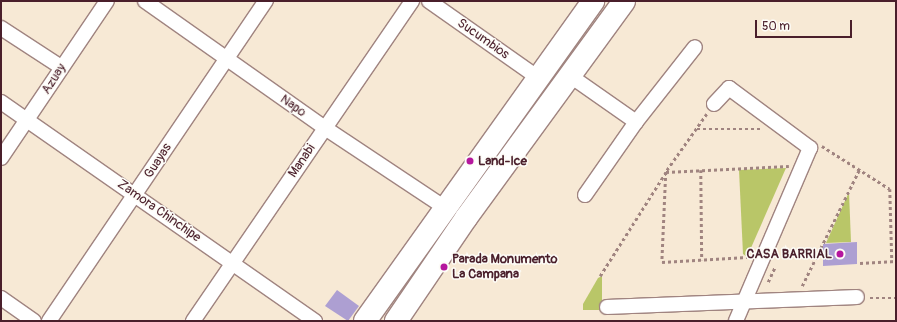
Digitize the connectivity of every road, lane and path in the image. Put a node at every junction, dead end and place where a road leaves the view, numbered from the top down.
1 (107, 1) edge
2 (145, 1) edge
3 (266, 1) edge
4 (412, 1) edge
5 (429, 1) edge
6 (593, 1) edge
7 (624, 1) edge
8 (1, 28) edge
9 (695, 47) dead end
10 (226, 59) junction
11 (61, 67) junction
12 (569, 75) junction
13 (537, 77) junction
14 (1, 102) edge
15 (714, 104) joint
16 (27, 120) junction
17 (636, 122) junction
18 (325, 128) junction
19 (697, 129) junction
20 (764, 129) dead end
21 (821, 146) dead end
22 (1, 158) edge
23 (792, 166) dead end
24 (701, 170) junction
25 (859, 170) junction
26 (666, 172) junction
27 (136, 195) junction
28 (585, 195) dead end
29 (444, 207) junction
30 (747, 257) dead end
31 (702, 260) junction
32 (892, 260) junction
33 (896, 261) edge
34 (233, 262) junction
35 (860, 263) dead end
36 (600, 276) dead end
37 (857, 297) joint
38 (1, 298) edge
39 (896, 298) edge
40 (796, 299) junction
41 (744, 302) junction
42 (607, 306) dead end
43 (404, 315) edge
44 (34, 321) edge
45 (49, 321) edge
46 (193, 321) edge
47 (315, 321) edge
48 (365, 321) edge
49 (736, 321) edge

1 - 11 street, Azuay
2 - 10 street, Napo
3 - 10 street, Guayas
4 - 18 street, Manabi
5 - 13 street, Sucumbios
6 - 13 highway
7 - 12 highway
8 - 11 street
9 - 17 street
10 - 18 street, Napo
10 - 27 street, Guayas
11 - 16 street, Azuay
12 - 17 street
12 - 43 highway
13 - 29 highway
14 - 16 street, Zamora Chinchipe
15 - 19 path
15 - 41 street
16 - 22 street, Azuay
16 - 27 street, Zamora Chinchipe
17 - 28 street
18 - 29 street, Napo
18 - 34 street, Manabi
19 - 20 path
19 - 26 path
21 - 25 path
23 - 24 path
24 - 26 path
24 - 31 path
25 - 32 path
25 - 40 path
26 - 31 path
26 - 36 path
27 - 34 street, Zamora Chinchipe
27 - 45 street, Guayas
29 - 48 highway
30 - 31 path
32 - 33 path
32 - 35 path
34 - 46 street, Manabi
34 - 47 street, Zamora Chinchipe
37 - 39 path
37 - 40 street
38 - 44 street
40 - 41 street
41 - 42 street
41 - 49 street

